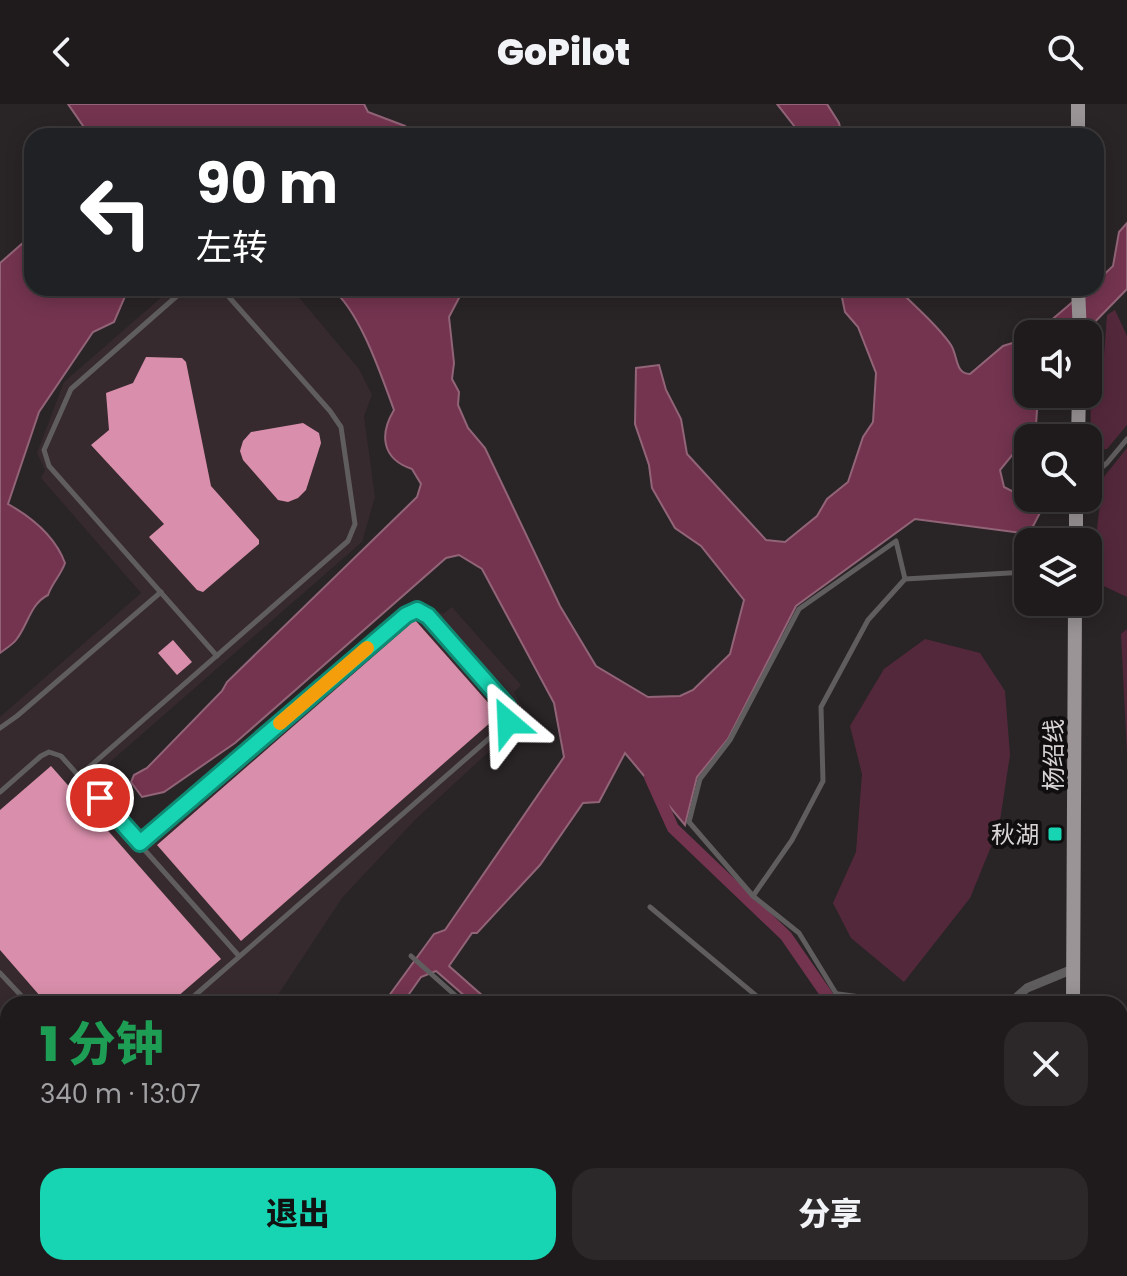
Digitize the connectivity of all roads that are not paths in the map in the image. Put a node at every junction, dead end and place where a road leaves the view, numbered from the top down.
1 (1078, 104) edge
2 (1078, 128) edge
3 (177, 296) edge
4 (228, 296) edge
5 (1078, 296) edge
6 (1079, 320) edge
7 (1127, 439) edge
8 (1102, 467) edge
9 (1014, 573) edge
10 (905, 579) junction
11 (161, 591) junction
12 (1075, 616) edge
13 (217, 656) junction
14 (0, 728) edge
15 (79, 776) junction
16 (0, 792) edge
17 (140, 843) junction
18 (753, 896) junction
19 (650, 907) dead end
20 (239, 956) junction
21 (411, 956) dead end
22 (1073, 969) junction
23 (0, 973) edge
24 (22, 996) edge
25 (194, 996) edge
26 (456, 996) edge
27 (756, 996) edge
28 (838, 996) edge
29 (1018, 996) edge
30 (1073, 996) edge

1 - 2 main road
3 - 11 lane
4 - 13 lane
5 - 6 main road
7 - 8 lane
9 - 10 lane
10 - 18 lane
10 - 18 lane
11 - 13 lane
11 - 14 lane
12 - 22 main road, 杨绍线
13 - 15 lane
15 - 16 lane
15 - 17 lane
17 - 20 lane
17 - 20 lane
18 - 28 lane
19 - 27 lane
20 - 25 lane
21 - 26 lane
22 - 29 street
22 - 30 main road, 杨绍线
23 - 24 lane

